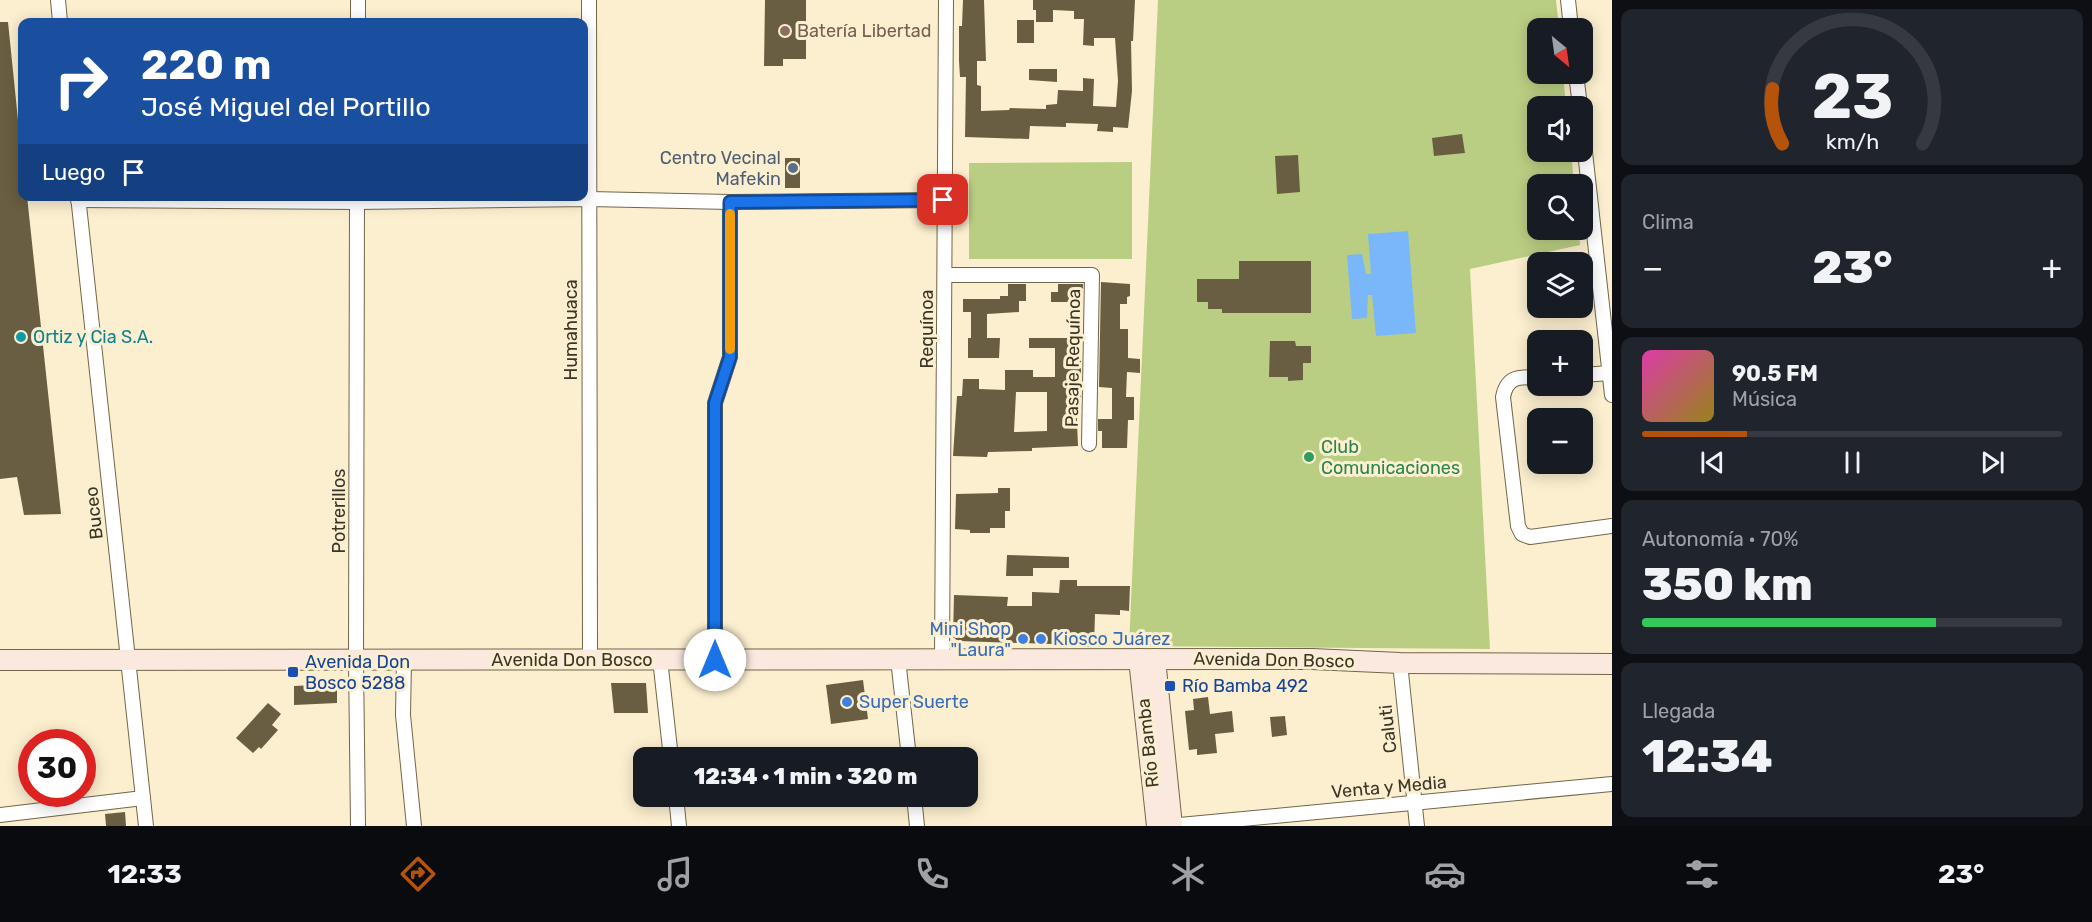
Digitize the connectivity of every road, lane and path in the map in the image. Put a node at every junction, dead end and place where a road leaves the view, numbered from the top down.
1 (58, 0) edge
2 (358, 0) edge
3 (589, 0) edge
4 (946, 0) edge
5 (1568, 0) edge
6 (60, 18) edge
7 (358, 18) edge
8 (1570, 18) edge
9 (1587, 162) edge
10 (589, 199) junction
11 (943, 200) junction
12 (78, 201) edge
13 (357, 201) edge
14 (730, 202) junction
15 (945, 275) junction
16 (1607, 295) edge
17 (1610, 374) junction
18 (1593, 375) edge
19 (1527, 377) edge
20 (1612, 395) edge
21 (1089, 444) dead end
22 (1612, 526) edge
23 (898, 659) junction
24 (942, 659) junction
25 (1147, 659) junction
26 (0, 660) edge
27 (128, 660) junction
28 (356, 660) junction
29 (404, 660) junction
30 (590, 660) junction
31 (660, 660) junction
32 (715, 660) junction
33 (1400, 663) junction
34 (1612, 664) edge
35 (670, 747) edge
36 (908, 747) edge
37 (1612, 784) edge
38 (143, 798) junction
39 (1414, 803) junction
40 (677, 807) edge
41 (915, 807) edge
42 (0, 815) edge
43 (146, 826) edge
44 (358, 826) edge
45 (414, 826) edge
46 (679, 826) edge
47 (917, 826) edge
48 (1157, 826) edge
49 (1171, 826) edge
50 (1417, 826) edge

1 - 6 street
2 - 7 street
3 - 10 street, Humahuaca
4 - 11 street, Requínoa
5 - 8 street
9 - 16 street
10 - 14 street
10 - 30 street, Humahuaca
11 - 14 street
11 - 15 street, Requínoa
12 - 27 street, Buceo
13 - 28 street, Potrerillos
14 - 32 street
15 - 21 street, Pasaje Requínoa
15 - 24 street, Requínoa
16 - 17 street
17 - 18 street
17 - 20 street
19 - 22 street
23 - 24 main road, Avenida Don Bosco
23 - 32 main road, Avenida Don Bosco
23 - 36 street
24 - 25 main road, Avenida Don Bosco
25 - 33 main road, Avenida Don Bosco
25 - 48 main road, Río Bamba
25 - 49 main road, Río Bamba
26 - 27 main road, Avenida Don Bosco
27 - 28 main road, Avenida Don Bosco
27 - 38 street, Buceo
28 - 29 main road, Avenida Don Bosco
28 - 44 street, Potrerillos
29 - 30 main road, Avenida Don Bosco
29 - 45 street
30 - 31 main road, Avenida Don Bosco
31 - 32 main road, Avenida Don Bosco
31 - 35 street
33 - 34 main road, Avenida Don Bosco
33 - 39 street, Caluti
37 - 39 street, Venta y Media
38 - 42 street
38 - 43 street, Buceo
39 - 49 street, Venta y Media
39 - 50 street, Caluti
40 - 46 street
41 - 47 street

